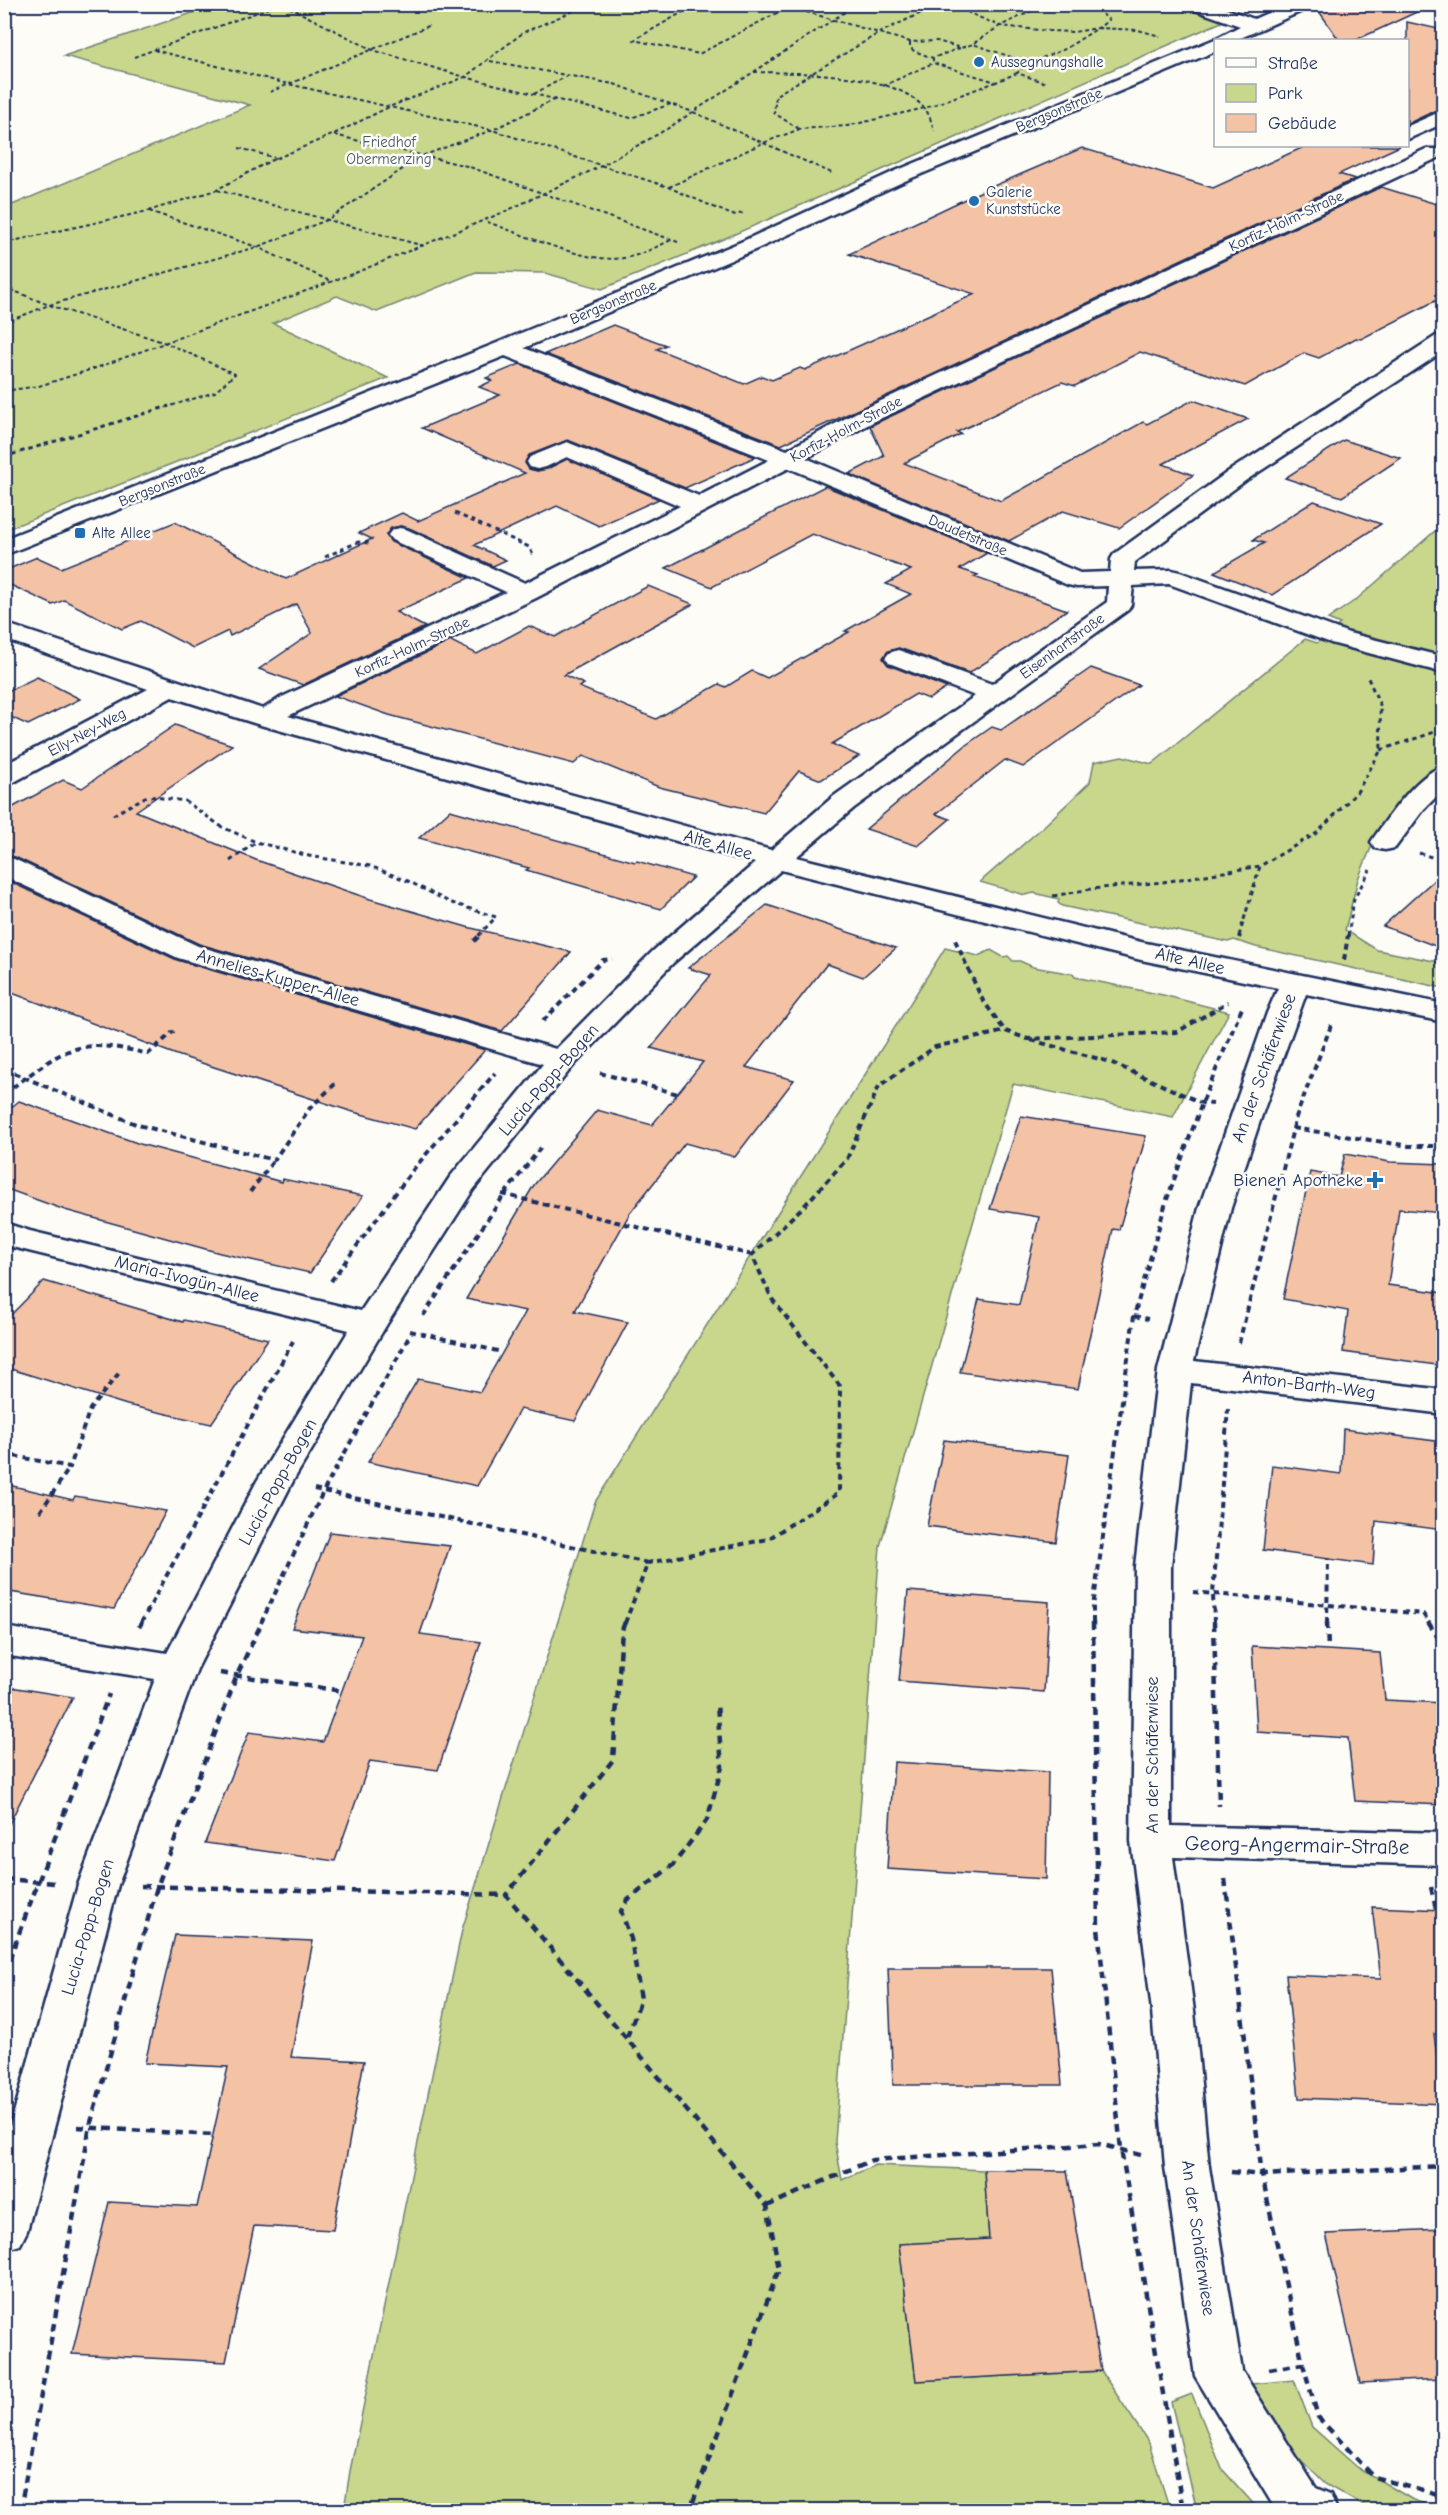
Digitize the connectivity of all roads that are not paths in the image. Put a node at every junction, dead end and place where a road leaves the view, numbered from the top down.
1 (1195, 4) edge
2 (1303, 4) edge
3 (1236, 37) edge
4 (1214, 46) edge
5 (1443, 115) edge
6 (1409, 134) edge
7 (1409, 136) edge
8 (1438, 157) edge
9 (1443, 341) edge
10 (505, 348) junction
11 (788, 459) junction
12 (538, 462) dead end
13 (699, 505) junction
14 (400, 535) dead end
15 (4, 548) edge
16 (1121, 580) junction
17 (536, 588) junction
18 (4, 630) edge
19 (898, 658) dead end
20 (1443, 665) edge
21 (170, 688) junction
22 (994, 694) junction
23 (266, 718) junction
24 (1443, 774) edge
25 (4, 776) edge
26 (1385, 842) road end
27 (774, 860) junction
28 (4, 865) edge
29 (1295, 984) junction
30 (1443, 1013) edge
31 (562, 1060) junction
32 (4, 1233) edge
33 (370, 1324) junction
34 (1175, 1370) junction
35 (1443, 1402) edge
36 (4, 1641) edge
37 (178, 1669) junction
38 (1151, 1841) junction
39 (1443, 1849) edge
40 (18, 2128) edge
41 (4, 2231) edge
42 (1313, 2511) edge

1 - 3 street
2 - 3 street, Bergsonstraße
4 - 10 street, Bergsonstraße
5 - 6 street
7 - 8 street
8 - 11 street, Korfiz-Holm-Straße
9 - 16 street, Eisenhartstraße
10 - 11 street, Daudetstraße
10 - 15 street, Bergsonstraße
11 - 13 street, Korfiz-Holm-Straße
11 - 16 street, Daudetstraße
12 - 13 street
13 - 17 street, Korfiz-Holm-Straße
14 - 17 street
16 - 20 street, Daudetstraße
16 - 22 street, Eisenhartstraße
17 - 23 street, Korfiz-Holm-Straße
18 - 21 street, Alte Allee
19 - 22 street
21 - 23 street, Alte Allee
21 - 25 street, Elly-Ney-Weg
22 - 27 street, Eisenhartstraße
23 - 27 street, Alte Allee
24 - 26 street
27 - 29 street, Alte Allee
27 - 31 street, Lucia-Popp-Bogen
28 - 31 street, Annelies-Kupper-Allee
29 - 30 street, Alte Allee
29 - 34 street, An der Schäferwiese
31 - 33 street, Lucia-Popp-Bogen
32 - 33 street, Maria-Ivogün-Allee
33 - 37 street, Lucia-Popp-Bogen
34 - 35 street, Anton-Barth-Weg
34 - 38 street, An der Schäferwiese
36 - 37 street
37 - 40 street, Lucia-Popp-Bogen
38 - 39 street, Georg-Angermair-Straße
38 - 42 street, An der Schäferwiese
40 - 41 street, Lucia-Popp-Bogen

